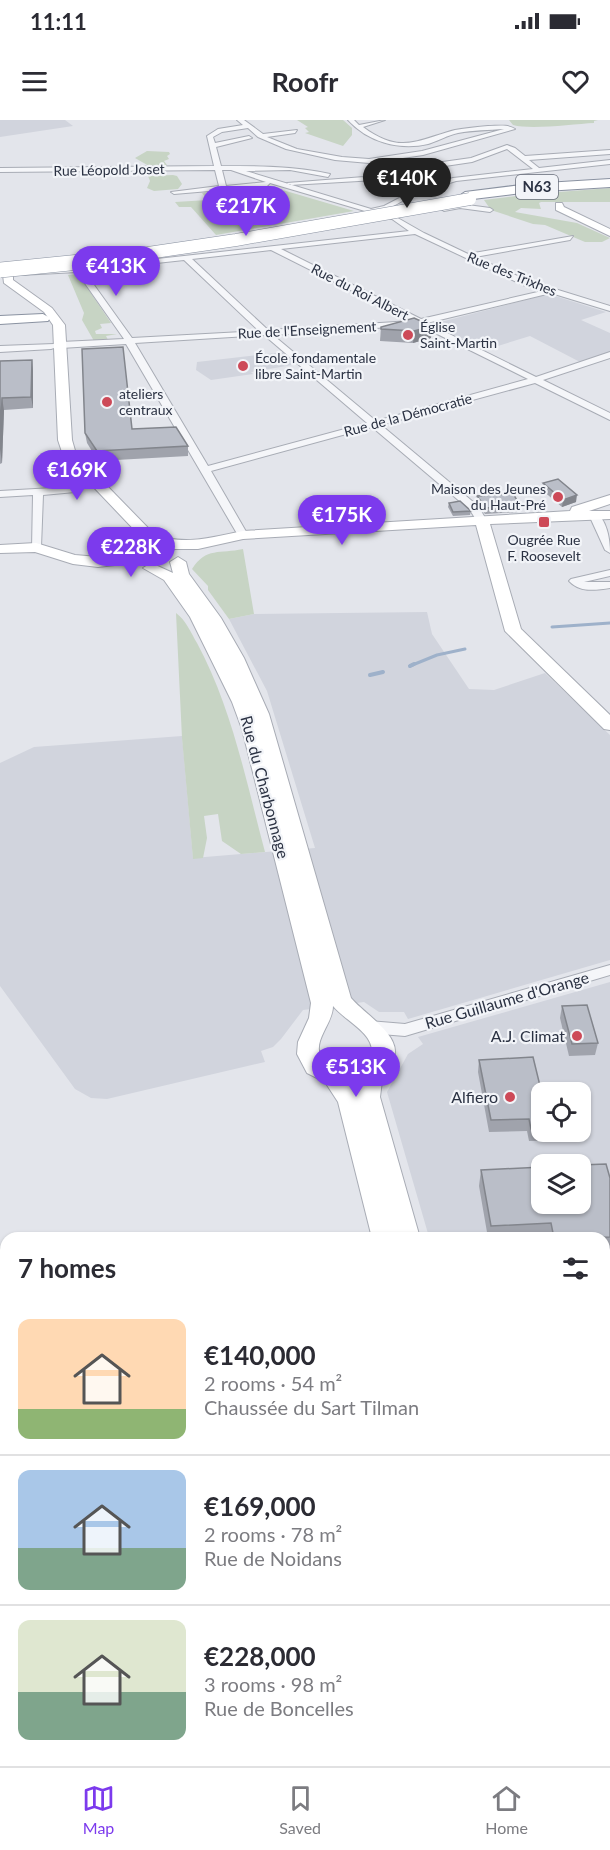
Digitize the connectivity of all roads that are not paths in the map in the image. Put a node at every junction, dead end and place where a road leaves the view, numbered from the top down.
1 (240, 120) edge
2 (352, 120) edge
3 (382, 120) edge
4 (249, 126) junction
5 (357, 127) junction
6 (295, 132) dead end
7 (260, 136) junction
8 (249, 138) dead end
9 (212, 146) junction
10 (610, 152) edge
11 (524, 158) junction
12 (610, 162) edge
13 (218, 169) junction
14 (537, 169) junction
15 (0, 170) edge
16 (236, 170) junction
17 (367, 177) junction
18 (405, 178) dead end
19 (455, 178) junction
20 (350, 179) junction
21 (275, 183) junction
22 (290, 183) dead end
23 (438, 183) junction
24 (610, 185) edge
25 (223, 187) junction
26 (174, 192) dead end
27 (468, 197) junction
28 (490, 210) dead end
29 (588, 210) dead end
30 (370, 211) junction
31 (394, 218) junction
32 (417, 232) junction
33 (610, 233) edge
34 (570, 238) dead end
35 (270, 247) junction
36 (468, 256) junction
37 (185, 257) junction
38 (79, 269) junction
39 (5, 272) edge
40 (550, 291) junction
41 (610, 309) edge
42 (43, 318) junction
43 (0, 320) edge
44 (422, 322) junction
45 (266, 333) junction
46 (129, 341) junction
47 (56, 346) junction
48 (0, 349) edge
49 (610, 355) edge
50 (536, 380) junction
51 (610, 417) edge
52 (375, 425) junction
53 (205, 470) junction
54 (71, 490) dead end
55 (38, 492) junction
56 (0, 494) edge
57 (610, 499) edge
58 (574, 515) junction
59 (594, 515) junction
60 (610, 515) edge
61 (482, 521) junction
62 (243, 535) junction
63 (167, 544) junction
64 (198, 545) junction
65 (36, 547) junction
66 (0, 549) edge
67 (610, 550) edge
68 (142, 558) junction
69 (180, 559) junction
70 (610, 573) edge
71 (610, 585) edge
72 (610, 725) edge
73 (610, 970) edge
74 (367, 1026) junction
75 (405, 1030) junction
76 (315, 1032) junction
77 (378, 1060) junction
78 (333, 1076) junction
79 (383, 1232) edge
80 (405, 1232) edge

1 - 4 street
2 - 5 street
3 - 5 street
4 - 7 street
4 - 9 street
5 - 7 street
6 - 7 street
8 - 9 street
9 - 13 street
10 - 11 street
11 - 14 street
11 - 17 street
12 - 14 street
13 - 15 street, Rue Léopold Joset
13 - 16 street, Rue Léopold Joset
13 - 25 street
14 - 19 street
16 - 20 street
16 - 21 street
17 - 18 street
17 - 20 street
19 - 23 street
19 - 23 street
20 - 22 street
21 - 25 street
21 - 30 street
23 - 30 street
24 - 27 highway, N63
25 - 26 street
27 - 39 highway, N63, bridge
27 - 39 highway, N63, bridge
28 - 31 street
29 - 33 main road
30 - 31 street
31 - 32 street, Rue des Trixhes
32 - 35 street
32 - 36 street, Rue des Trixhes
34 - 36 street
35 - 37 street
35 - 44 street, Rue du Roi Albert
36 - 40 street, Rue des Trixhes
37 - 38 street
37 - 45 street
38 - 39 street
38 - 46 street
39 - 42 main road
39 - 47 main road
40 - 41 street, Rue des Trixhes
40 - 44 street, Rue de l'Enseignement
42 - 43 highway
42 - 47 main road
44 - 45 street, Rue de l'Enseignement
44 - 50 street, Rue du Roi Albert
45 - 46 street, Rue de l'Enseignement
45 - 52 street
46 - 47 street, Rue de l'Enseignement
46 - 53 street
47 - 48 street, Rue de l'Enseignement
47 - 63 main road
47 - 68 main road, Rue du Charbonnage
49 - 50 street, Rue de la Démocratie
50 - 51 street, Rue du Roi Albert
50 - 52 street, Rue de la Démocratie
52 - 53 street, Rue de la Démocratie
52 - 61 street
53 - 62 street
54 - 55 street
55 - 56 street
55 - 65 street
57 - 58 main road
58 - 59 main road
58 - 61 main road
59 - 60 main road
59 - 67 street
61 - 62 main road
61 - 72 main road
62 - 64 main road
63 - 64 main road
63 - 68 main road
63 - 69 main road
64 - 69 main road
65 - 66 main road
65 - 68 main road
68 - 69 main road
68 - 76 main road, Rue du Charbonnage
69 - 74 main road, Rue du Charbonnage
70 - 71 street
73 - 75 street, Rue Guillaume d'Orange
74 - 75 street, Rue Guillaume d'Orange
74 - 76 main road
74 - 77 main road, Rue du Charbonnage
75 - 77 street, Rue Guillaume d'Orange
76 - 78 main road, Rue du Charbonnage
77 - 78 main road
77 - 80 main road
78 - 79 main road, Rue du Charbonnage

